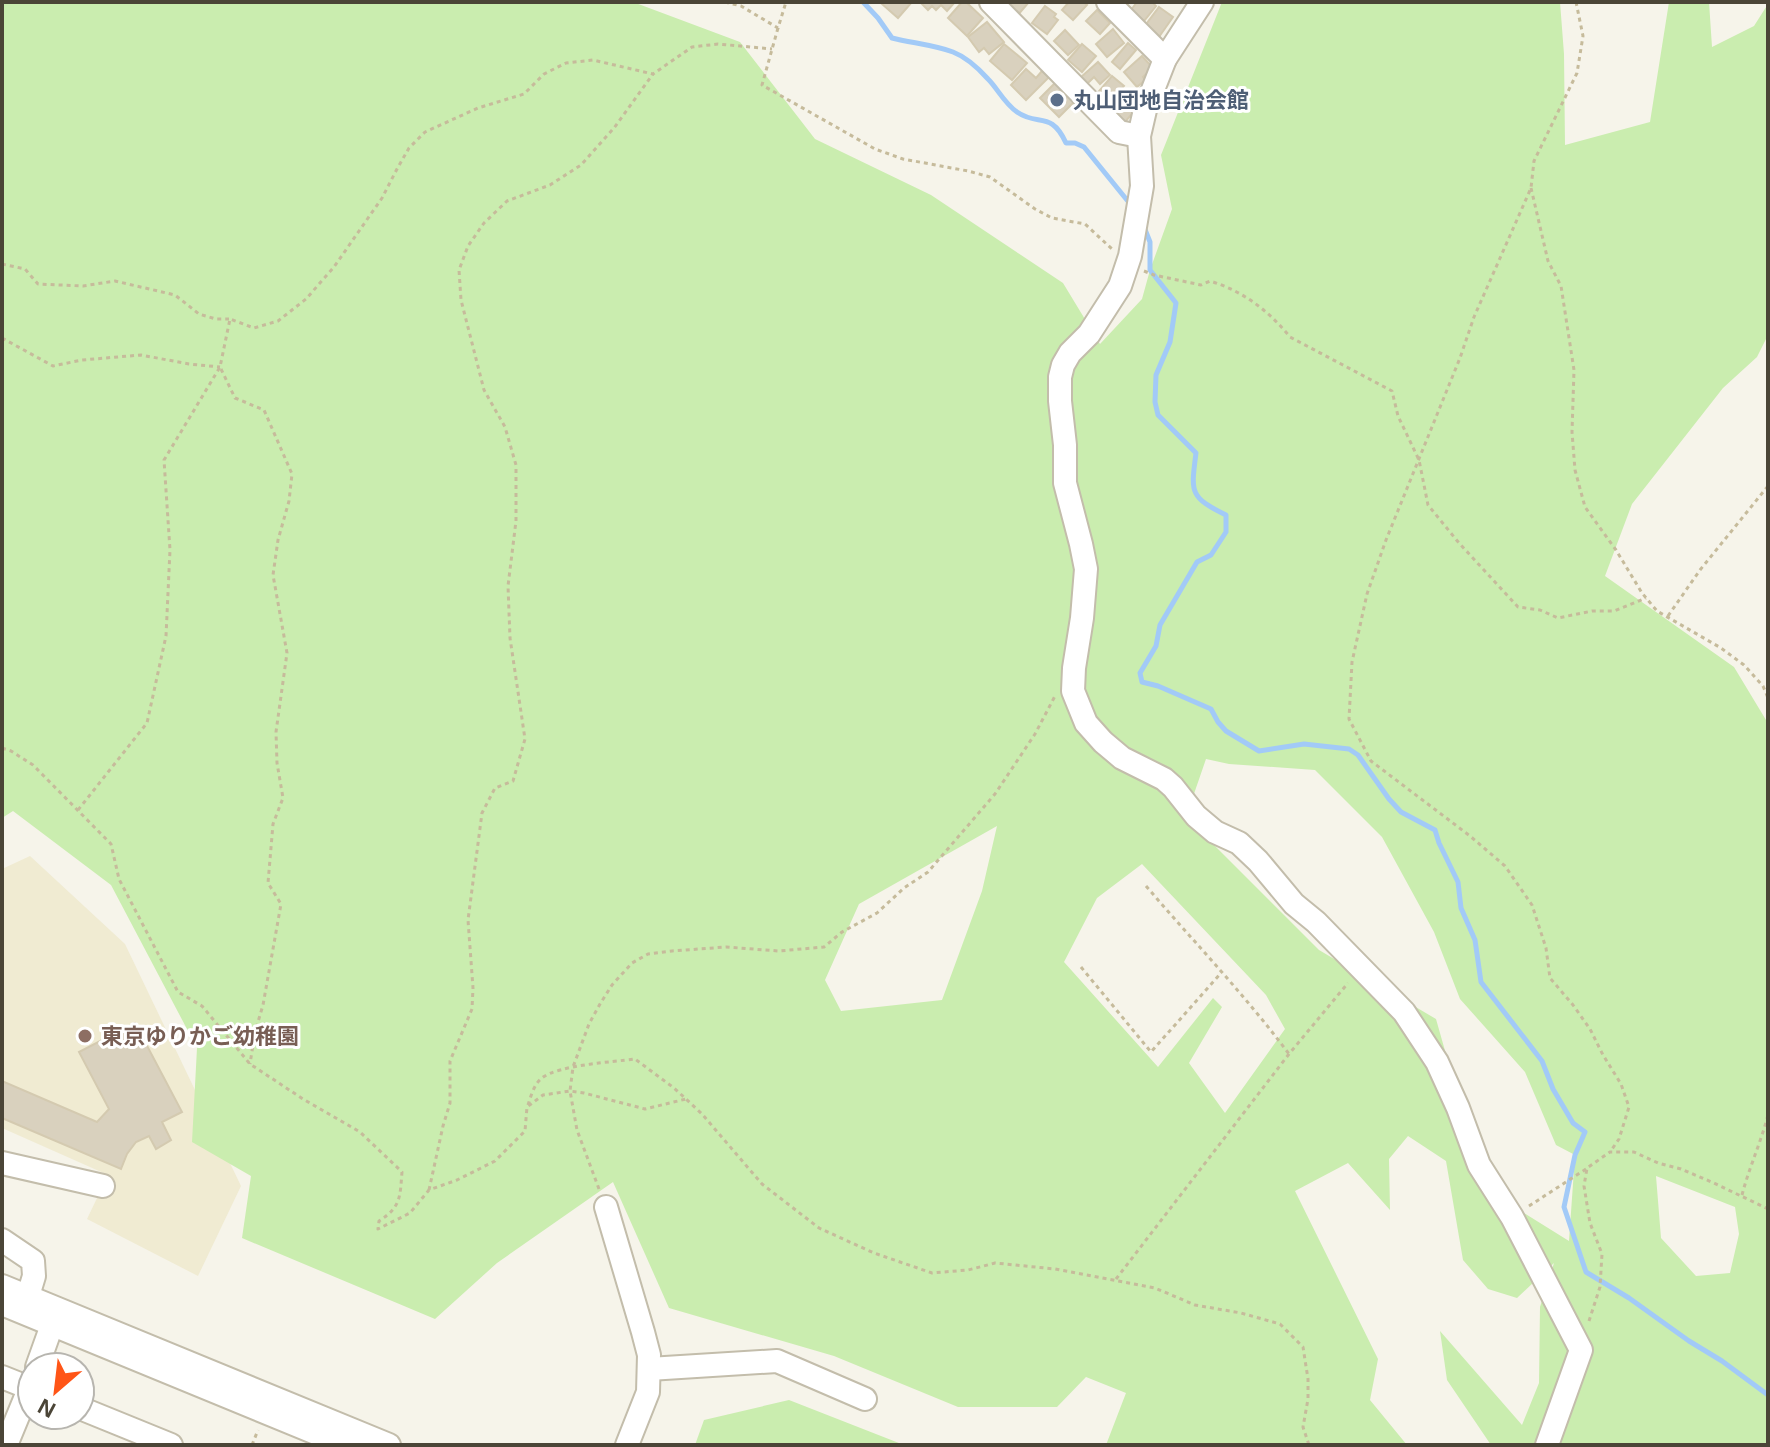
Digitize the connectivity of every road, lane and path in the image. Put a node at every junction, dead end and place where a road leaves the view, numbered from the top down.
1 (725, 2) edge
2 (786, 2) edge
3 (991, 2) edge
4 (1108, 2) edge
5 (1202, 2) edge
6 (1576, 2) edge
7 (778, 28) junction
8 (772, 49) junction
9 (1165, 59) junction
10 (653, 74) junction
11 (1139, 136) junction
12 (1531, 188) junction
13 (2, 264) edge
14 (1128, 264) junction
15 (230, 319) junction
16 (2, 338) edge
17 (220, 367) junction
18 (1419, 460) junction
19 (1768, 486) edge
20 (1646, 598) junction
21 (1667, 617) junction
22 (1074, 668) junction
23 (1768, 698) edge
24 (2, 748) edge
25 (78, 810) junction
26 (1146, 886) dead end
27 (1081, 967) dead end
28 (1361, 967) junction
29 (1221, 973) junction
30 (1289, 1054) junction
31 (250, 1064) junction
32 (573, 1067) junction
33 (570, 1091) junction
34 (686, 1099) junction
35 (527, 1107) junction
36 (1768, 1115) edge
37 (1610, 1152) junction
38 (2, 1163) edge
39 (1587, 1168) junction
40 (103, 1186) dead end
41 (429, 1190) junction
42 (1742, 1196) junction
43 (606, 1207) joint
44 (1768, 1209) edge
45 (1512, 1217) junction
46 (2, 1240) edge
47 (1115, 1280) junction
48 (2, 1286) edge
49 (28, 1296) junction
50 (2, 1304) edge
51 (52, 1325) junction
52 (1581, 1350) junction
53 (43, 1351) edge
54 (649, 1369) junction
55 (865, 1399) dead end
56 (96, 1415) edge
57 (16, 1421) edge
58 (260, 1427) dead end
59 (6, 1445) edge
60 (171, 1445) edge
61 (252, 1445) edge
62 (345, 1445) edge
63 (389, 1445) edge
64 (627, 1445) edge
65 (1309, 1445) edge
66 (1547, 1445) edge

1 - 7 path
2 - 7 path
3 - 11 street
4 - 9 street
5 - 9 street
6 - 12 path
7 - 8 path
8 - 10 path
8 - 14 path
9 - 11 street
10 - 15 path
10 - 41 path
11 - 14 street
12 - 18 path
12 - 20 path
13 - 15 path
14 - 18 path
14 - 22 street
15 - 17 path
16 - 17 path
17 - 25 path
17 - 31 path
18 - 20 path
18 - 37 path
19 - 21 path
20 - 21 path
21 - 23 path
22 - 28 street
22 - 32 path
24 - 25 path
25 - 31 path
26 - 29 path
27 - 29 path
28 - 30 path
28 - 45 street
29 - 30 path
30 - 47 path
31 - 41 path
32 - 33 path
32 - 34 path
32 - 35 path
33 - 34 path
33 - 35 path
33 - 43 path
34 - 47 path
35 - 41 path
36 - 42 path
37 - 39 path
37 - 42 path
38 - 40 street
39 - 45 path
39 - 52 path
42 - 44 path
43 - 54 street
45 - 52 street
46 - 49 street
47 - 65 path
48 - 49 street
49 - 63 street
50 - 51 street
51 - 53 street
51 - 62 street
52 - 66 street
54 - 55 street
54 - 64 street
56 - 60 street
57 - 59 street
58 - 61 path

